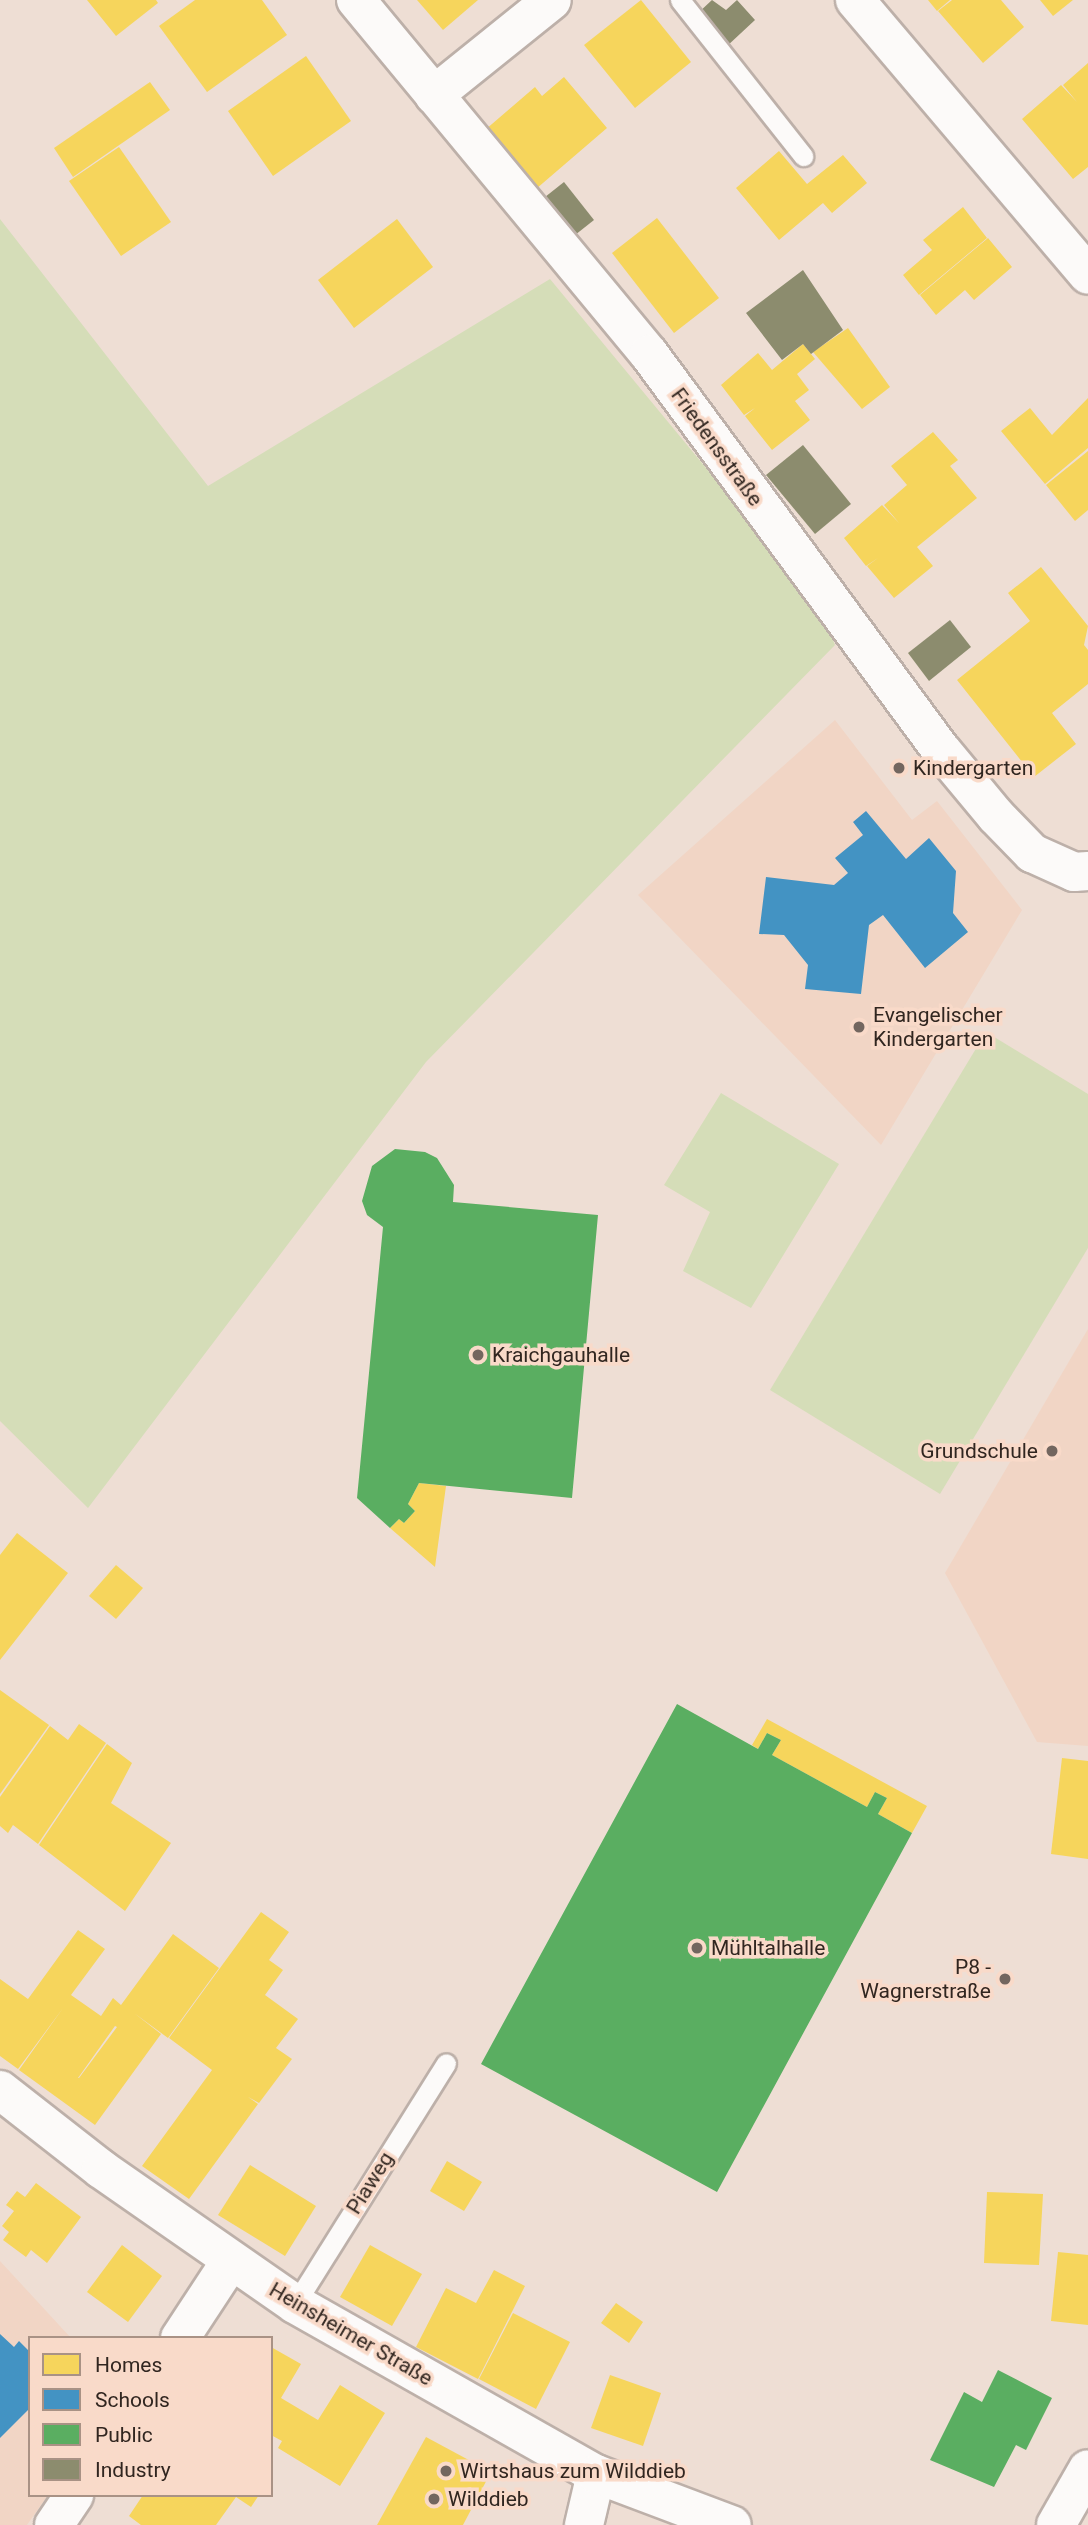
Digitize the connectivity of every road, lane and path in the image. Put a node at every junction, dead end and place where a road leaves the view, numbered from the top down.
1 (356, 0) edge
2 (552, 0) edge
3 (680, 0) edge
4 (855, 0) edge
5 (435, 95) junction
6 (803, 156) dead end
7 (1088, 275) edge
8 (1088, 871) edge
9 (446, 2063) dead end
10 (0, 2090) edge
11 (230, 2262) junction
12 (295, 2304) junction
13 (181, 2336) edge
14 (1088, 2469) edge
15 (596, 2474) junction
16 (73, 2497) edge
17 (54, 2525) edge
18 (584, 2525) edge
19 (732, 2525) edge
20 (1056, 2525) edge

1 - 5 street, Friedensstraße
2 - 5 street
3 - 6 lane
4 - 7 street
5 - 8 street, Friedensstraße
9 - 12 lane, Piaweg
10 - 11 street, Heinsheimer Straße
11 - 12 street, Heinsheimer Straße
11 - 13 street
12 - 15 street, Heinsheimer Straße
14 - 20 street
15 - 18 street
15 - 19 street, Heinsheimer Straße
16 - 17 street

